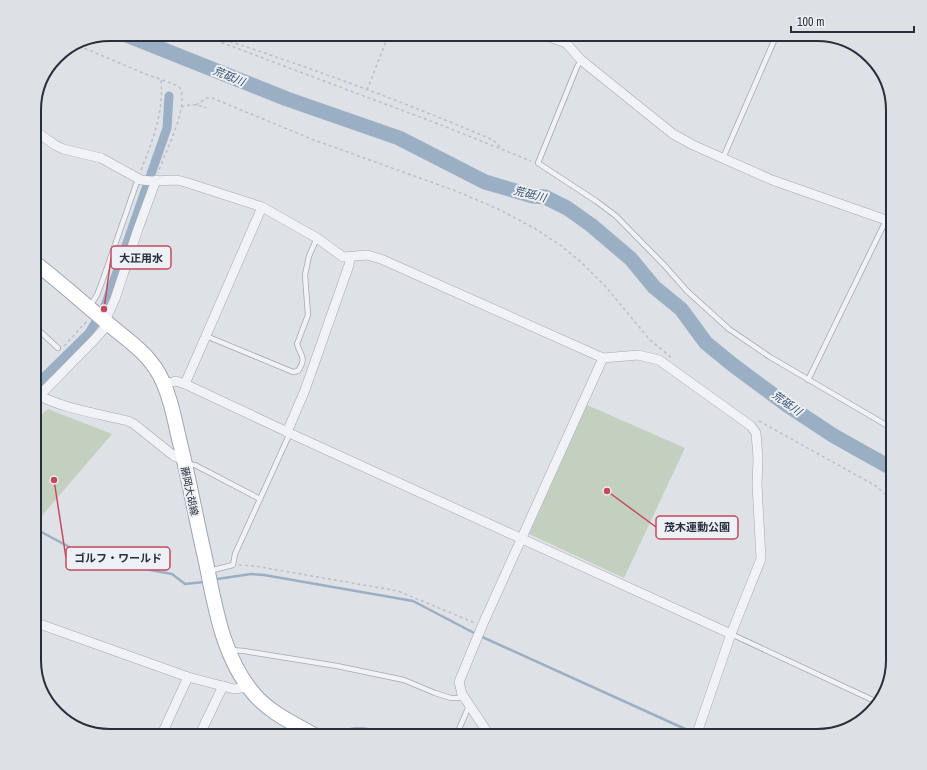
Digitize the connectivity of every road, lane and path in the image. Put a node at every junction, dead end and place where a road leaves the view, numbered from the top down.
1 (218, 41) edge
2 (228, 41) edge
3 (386, 41) edge
4 (560, 41) edge
5 (774, 41) edge
6 (566, 43) joint
7 (81, 47) edge
8 (581, 60) junction
9 (161, 80) junction
10 (367, 90) junction
11 (196, 105) junction
12 (181, 107) junction
13 (206, 108) dead end
14 (41, 135) edge
15 (502, 148) junction
16 (722, 158) junction
17 (538, 163) junction
18 (140, 179) junction
19 (154, 181) junction
20 (262, 207) junction
21 (886, 221) edge
22 (886, 230) edge
23 (317, 238) junction
24 (350, 257) junction
25 (41, 268) edge
26 (99, 316) junction
27 (41, 332) edge
28 (206, 336) junction
29 (58, 348) joint
30 (603, 358) junction
31 (672, 358) dead end
32 (808, 380) junction
33 (164, 384) junction
34 (185, 384) junction
35 (41, 391) edge
36 (41, 398) edge
37 (754, 419) dead end
38 (886, 425) edge
39 (289, 432) junction
40 (184, 462) junction
41 (886, 496) edge
42 (260, 499) junction
43 (522, 538) junction
44 (234, 565) junction
45 (208, 571) junction
46 (41, 624) edge
47 (482, 626) junction
48 (730, 634) junction
49 (228, 650) junction
50 (188, 677) junction
51 (223, 686) junction
52 (248, 687) junction
53 (464, 698) junction
54 (873, 700) edge
55 (469, 706) junction
56 (164, 729) edge
57 (203, 729) edge
58 (304, 729) edge
59 (459, 729) edge
60 (485, 729) edge
61 (698, 729) edge

1 - 15 path
2 - 10 path
3 - 10 path
4 - 6 street
5 - 16 lane
6 - 8 street
7 - 9 path
8 - 16 street
8 - 17 lane
9 - 12 path
9 - 18 path
10 - 15 path
11 - 12 path
11 - 13 path
11 - 31 path
12 - 19 path
14 - 18 street
15 - 17 path
16 - 21 street
17 - 32 lane
18 - 19 street
18 - 26 lane
19 - 20 street
19 - 26 street
20 - 23 street
20 - 28 street
22 - 32 lane
23 - 24 street
23 - 28 lane
24 - 30 street
24 - 39 street
25 - 26 main road, 藤岡大胡線
26 - 29 path
26 - 33 main road, 藤岡大胡線
26 - 35 street
27 - 29 lane
28 - 34 street
30 - 43 street
30 - 48 street
32 - 38 lane
33 - 34 street
33 - 40 main road, 藤岡大胡線
34 - 39 street
36 - 40 street
37 - 41 path
39 - 42 lane
39 - 43 street
40 - 42 lane
40 - 45 main road, 藤岡大胡線
42 - 44 lane
43 - 47 street
43 - 48 street
44 - 45 lane
44 - 47 path
45 - 49 main road, 藤岡大胡線
46 - 50 street
47 - 53 street
48 - 54 lane
48 - 61 street
49 - 52 main road, 藤岡大胡線
49 - 53 lane
50 - 51 street
50 - 56 street
51 - 52 street
51 - 57 street
52 - 58 main road, 藤岡大胡線
53 - 55 street
55 - 59 lane
55 - 60 street

